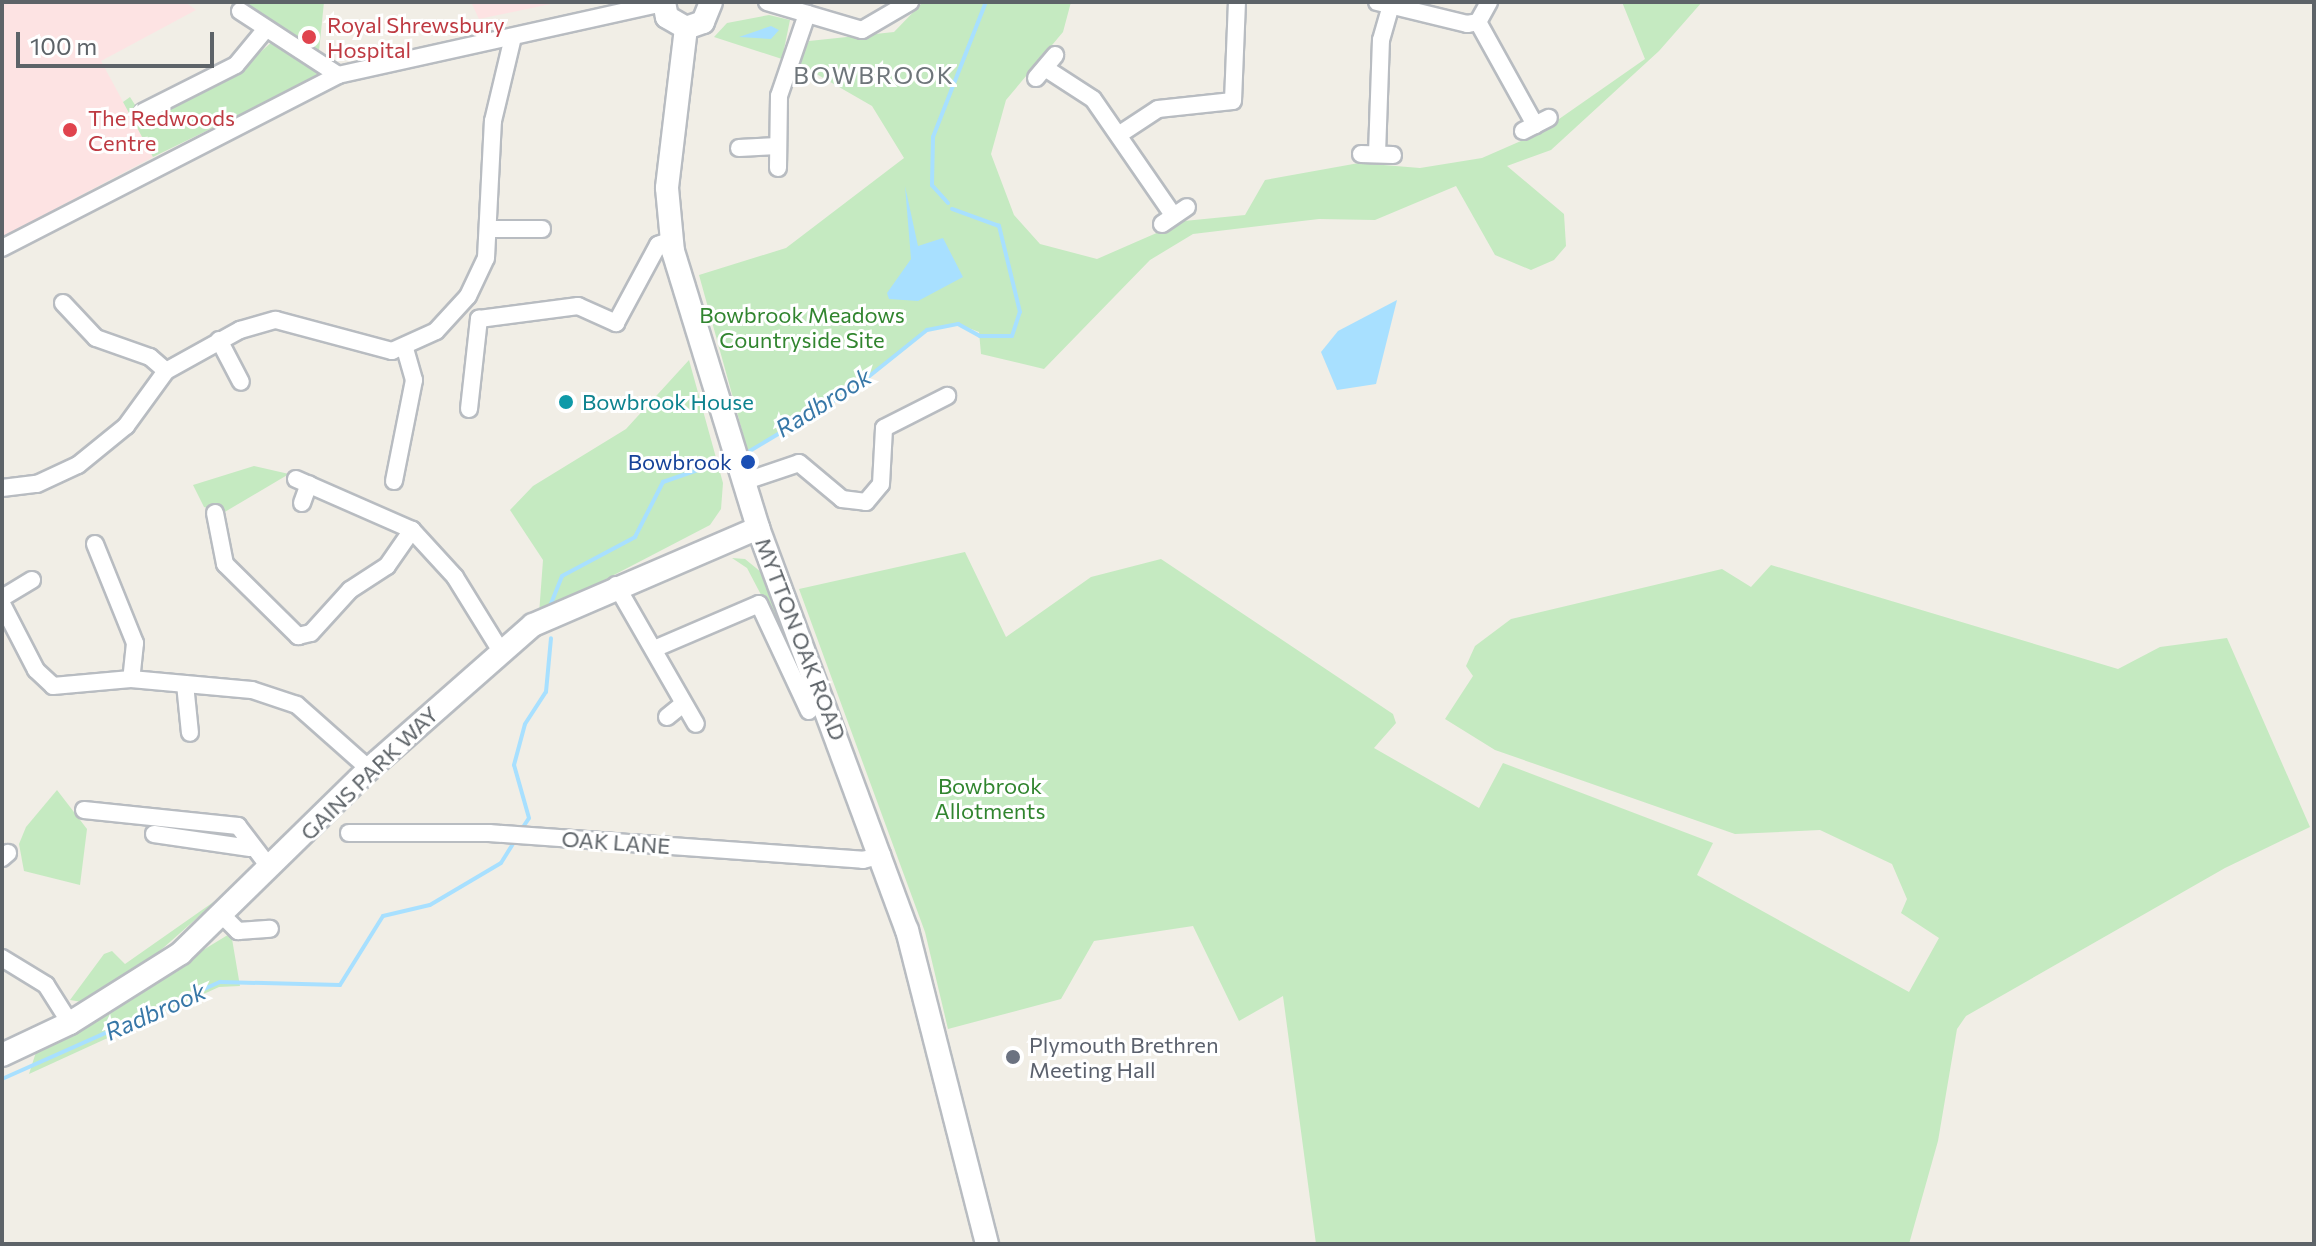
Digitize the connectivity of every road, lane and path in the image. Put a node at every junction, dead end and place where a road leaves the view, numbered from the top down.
1 (711, 2) edge
2 (767, 2) edge
3 (910, 2) edge
4 (1237, 2) edge
5 (1489, 2) edge
6 (664, 3) edge
7 (1384, 4) edge
8 (240, 11) dead end
9 (807, 14) junction
10 (1478, 22) junction
11 (686, 28) junction
12 (265, 30) junction
13 (512, 41) junction
14 (1045, 67) dead end
15 (338, 75) junction
16 (143, 112) dead end
17 (1536, 125) dead end
18 (1120, 134) junction
19 (777, 146) junction
20 (739, 148) dead end
21 (1377, 155) dead end
22 (778, 168) dead end
23 (1174, 215) dead end
24 (490, 229) junction
25 (542, 229) dead end
26 (671, 240) junction
27 (2, 248) edge
28 (63, 303) dead end
29 (267, 303) dead end
30 (267, 321) junction
31 (219, 340) junction
32 (405, 349) junction
33 (166, 371) junction
34 (241, 382) dead end
35 (947, 396) dead end
36 (469, 409) dead end
37 (394, 481) dead end
38 (743, 482) junction
39 (2, 488) edge
40 (302, 503) dead end
41 (215, 513) dead end
42 (758, 528) junction
43 (412, 530) junction
44 (95, 544) dead end
45 (32, 580) dead end
46 (616, 585) junction
47 (2, 598) edge
48 (2, 604) edge
49 (654, 649) junction
50 (500, 650) junction
51 (131, 679) junction
52 (185, 684) junction
53 (683, 704) junction
54 (809, 711) dead end
55 (667, 717) dead end
56 (696, 724) dead end
57 (190, 733) dead end
58 (369, 769) junction
59 (84, 810) dead end
60 (349, 833) dead end
61 (154, 834) dead end
62 (250, 848) junction
63 (882, 855) junction
64 (270, 868) junction
65 (222, 915) junction
66 (270, 929) dead end
67 (2, 958) edge
68 (70, 1023) junction
69 (2, 1055) edge
70 (987, 1244) edge

1 - 11 main road
2 - 9 street
3 - 9 street
4 - 18 street
5 - 10 street
6 - 11 main road
6 - 13 street
7 - 10 street
7 - 21 street
8 - 12 street
9 - 19 street
10 - 17 street
11 - 26 main road, MYTTON OAK ROAD
12 - 15 street
12 - 16 street
13 - 15 street
13 - 24 street
14 - 18 street
15 - 27 street
18 - 23 street
19 - 20 street
19 - 22 street
24 - 25 street
24 - 32 street
26 - 36 street
26 - 38 main road, MYTTON OAK ROAD
28 - 33 street
29 - 30 street
30 - 31 street
30 - 32 street
31 - 33 street
31 - 34 street
32 - 37 street
33 - 39 street
35 - 38 street
38 - 42 main road, MYTTON OAK ROAD
40 - 43 street
41 - 43 street
42 - 46 main road, GAINS PARK WAY
42 - 63 main road, MYTTON OAK ROAD
43 - 50 street
44 - 51 street
45 - 47 street
46 - 49 street
46 - 50 main road, GAINS PARK WAY
48 - 51 street
49 - 53 street
49 - 54 street
50 - 58 main road, GAINS PARK WAY
51 - 52 street
52 - 57 street
52 - 58 street
53 - 55 street
53 - 56 street
58 - 64 main road, GAINS PARK WAY
59 - 62 street
60 - 63 street, OAK LANE
61 - 62 street
62 - 64 street
63 - 70 main road, MYTTON OAK ROAD
64 - 65 main road, GAINS PARK WAY
65 - 66 street
65 - 68 main road, GAINS PARK WAY
67 - 68 street
68 - 69 main road, GAINS PARK WAY

